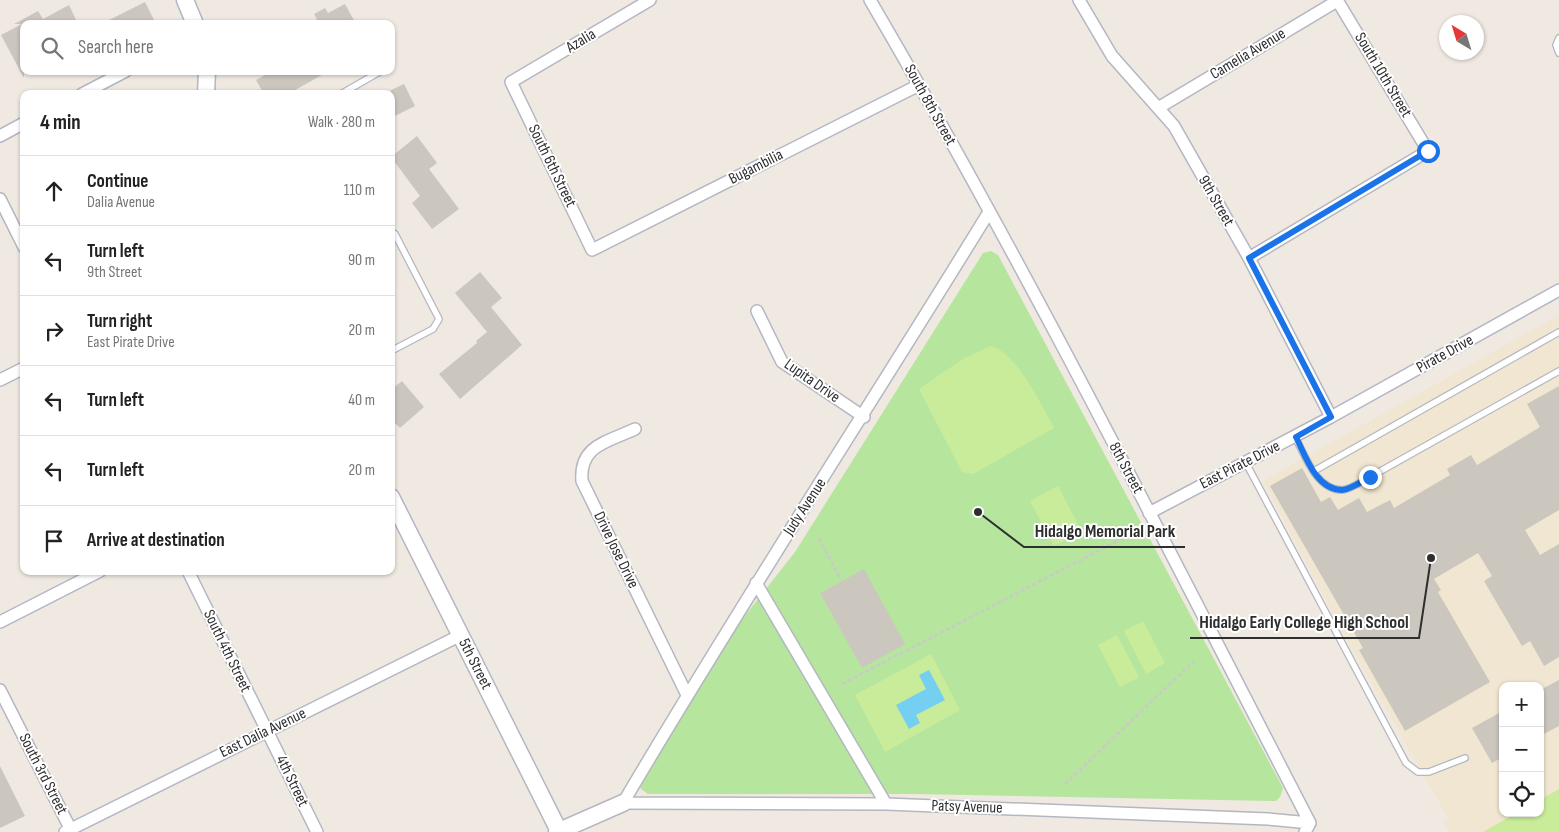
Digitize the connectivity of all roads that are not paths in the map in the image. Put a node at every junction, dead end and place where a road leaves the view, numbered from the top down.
1 (185, 0) edge
2 (650, 0) edge
3 (870, 0) edge
4 (1079, 0) edge
5 (1337, 0) edge
6 (193, 20) edge
7 (1559, 38) edge
8 (1559, 53) edge
9 (118, 75) edge
10 (207, 75) edge
11 (374, 75) edge
12 (511, 82) joint
13 (919, 85) junction
14 (90, 90) edge
15 (206, 90) edge
16 (348, 90) edge
17 (1158, 108) junction
18 (20, 125) edge
19 (0, 136) edge
20 (0, 199) edge
21 (990, 212) junction
22 (395, 234) edge
23 (20, 239) edge
24 (592, 250) joint
25 (1249, 258) junction
26 (1559, 290) edge
27 (757, 311) dead end
28 (1559, 332) edge
29 (395, 349) edge
30 (20, 370) edge
31 (1559, 371) edge
32 (0, 380) edge
33 (864, 417) junction
34 (1331, 417) junction
35 (635, 429) dead end
36 (1296, 437) junction
37 (1246, 462) junction
38 (1314, 471) junction
39 (395, 505) edge
40 (1149, 513) junction
41 (92, 575) edge
42 (190, 575) edge
43 (756, 583) junction
44 (0, 622) edge
45 (461, 635) junction
46 (0, 690) edge
47 (687, 695) junction
48 (267, 730) junction
49 (1465, 758) dead end
50 (624, 803) junction
51 (886, 804) junction
52 (1307, 827) edge
53 (69, 831) edge
54 (317, 832) edge
55 (559, 832) edge

1 - 6 street
2 - 12 street, Azalia
3 - 13 street, South 8th Street
4 - 17 street, 9th Street
5 - 17 street, Camelia Avenue
5 - 25 street, South 10th Street
7 - 8 lane
9 - 14 street
10 - 15 street
11 - 16 lane
12 - 24 street, South 6th Street
13 - 21 street, South 8th Street
13 - 24 street, Bugambilia
17 - 25 street, 9th Street
18 - 19 street
20 - 23 street
21 - 33 street, Judy Avenue
21 - 40 street, 8th Street
22 - 29 lane
25 - 34 street, 9th Street
26 - 34 street, Pirate Drive
27 - 33 street, Lupita Drive
28 - 38 lane
30 - 32 street
31 - 38 lane
33 - 43 street, Judy Avenue
34 - 36 street, East Pirate Drive
35 - 47 street, Drive Jose Drive
36 - 37 street, East Pirate Drive
36 - 38 lane
37 - 40 street, East Pirate Drive
37 - 49 lane
39 - 45 street, 5th Street
40 - 52 street, 8th Street
41 - 44 street
42 - 48 street, South 4th Street
43 - 47 street, Judy Avenue
43 - 51 street
45 - 48 street, East Dalia Avenue
45 - 55 street, 5th Street
46 - 53 street, South 3rd Street
47 - 50 street, Judy Avenue
48 - 53 street, East Dalia Avenue
48 - 54 street, 4th Street
50 - 51 street, Patsy Avenue
50 - 55 street
51 - 52 street, Patsy Avenue

